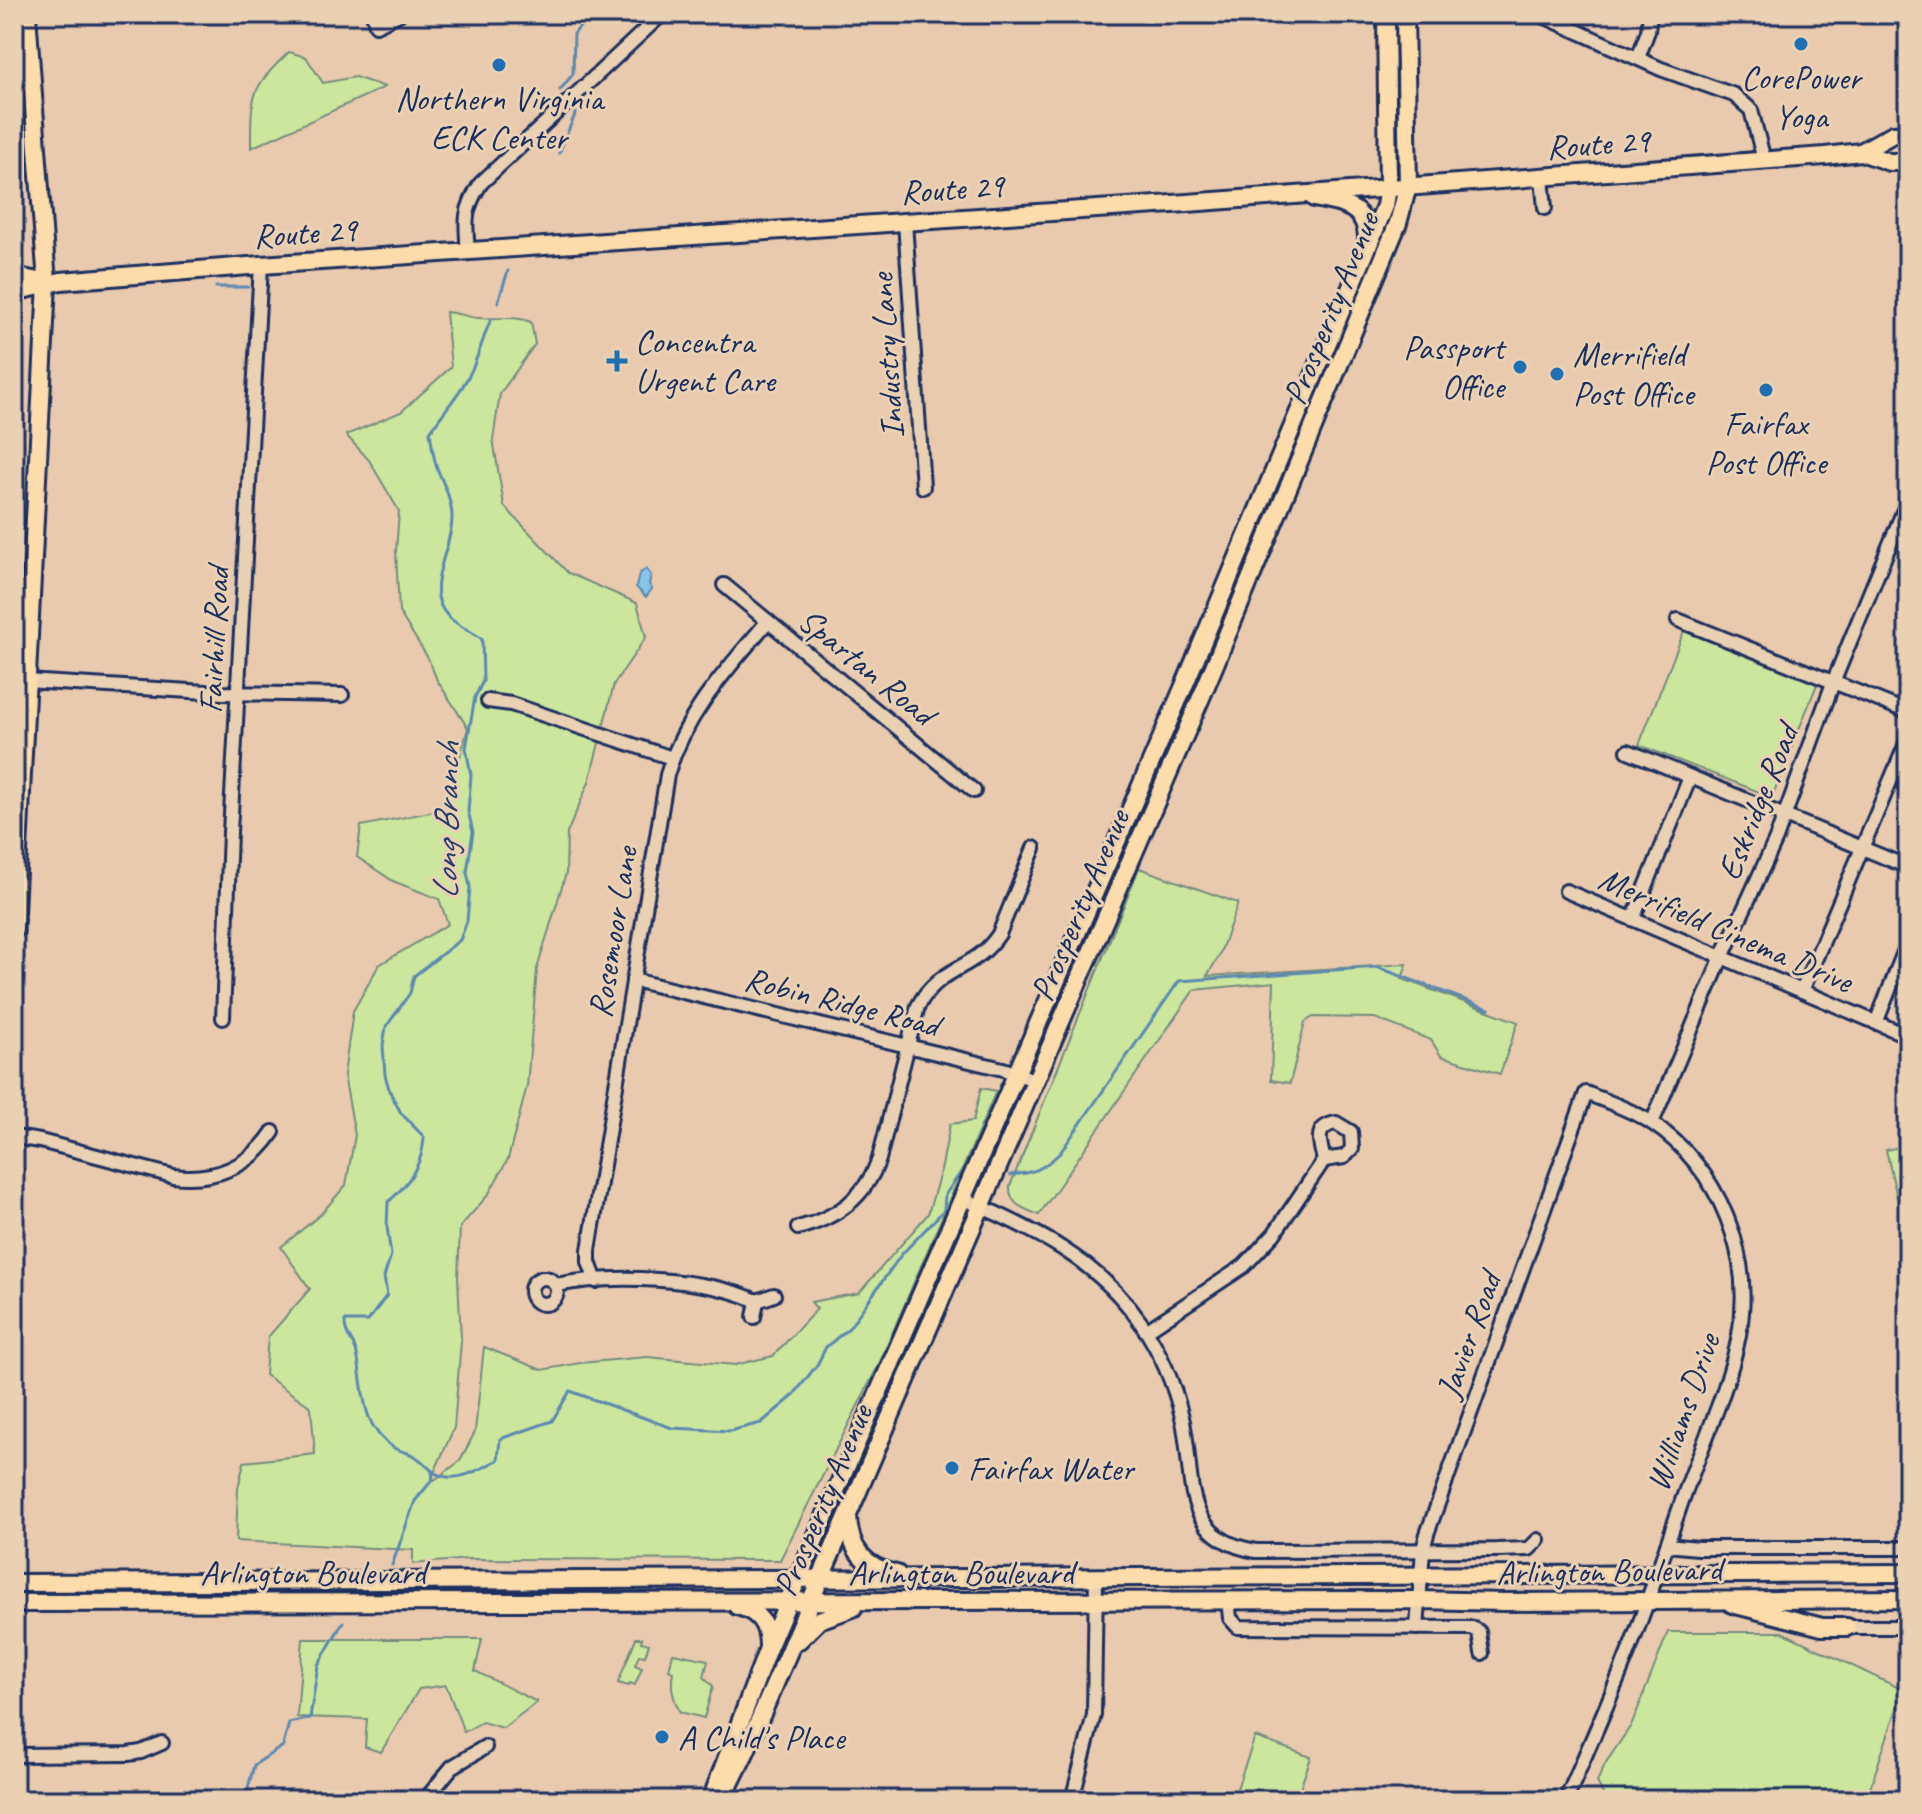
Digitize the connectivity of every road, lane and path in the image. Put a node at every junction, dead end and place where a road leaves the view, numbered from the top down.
1 (27, 14) edge
2 (373, 14) edge
3 (399, 14) edge
4 (662, 14) edge
5 (1386, 14) edge
6 (1405, 14) edge
7 (1539, 14) edge
8 (1650, 14) edge
9 (1638, 58) junction
10 (1908, 133) edge
11 (1861, 152) junction
12 (1764, 160) junction
13 (1908, 162) edge
14 (1542, 178) junction
15 (1408, 186) junction
16 (1388, 187) junction
17 (1293, 194) junction
18 (1545, 208) dead end
19 (905, 222) junction
20 (468, 251) junction
21 (1363, 260) junction
22 (261, 265) junction
23 (14, 276) edge
24 (47, 283) junction
25 (14, 292) edge
26 (923, 487) dead end
27 (1908, 500) edge
28 (724, 585) dead end
29 (1678, 620) dead end
30 (768, 621) junction
31 (26, 681) junction
32 (1833, 683) junction
33 (238, 693) junction
34 (342, 695) dead end
35 (488, 701) dead end
36 (1908, 712) edge
37 (1908, 739) edge
38 (1628, 751) dead end
39 (672, 758) junction
40 (1690, 777) junction
41 (974, 791) dead end
42 (1784, 817) junction
43 (1034, 848) dead end
44 (1863, 848) junction
45 (1908, 867) edge
46 (1566, 891) dead end
47 (1633, 919) junction
48 (14, 930) edge
49 (1908, 942) edge
50 (1723, 956) junction
51 (633, 980) junction
52 (1802, 991) junction
53 (223, 1018) dead end
54 (1876, 1023) junction
55 (1908, 1036) edge
56 (907, 1047) junction
57 (1018, 1073) junction
58 (1037, 1081) junction
59 (1586, 1093) joint
60 (1652, 1123) junction
61 (273, 1132) dead end
62 (14, 1137) edge
63 (1324, 1160) dead end
64 (964, 1199) junction
65 (982, 1207) junction
66 (798, 1228) dead end
67 (596, 1281) junction
68 (556, 1285) dead end
69 (774, 1295) dead end
70 (757, 1301) junction
71 (754, 1317) dead end
72 (1146, 1331) junction
73 (848, 1514) junction
74 (1538, 1540) dead end
75 (1667, 1545) junction
76 (1908, 1548) edge
77 (1423, 1550) junction
78 (1908, 1573) edge
79 (1421, 1574) junction
80 (1658, 1574) junction
81 (1096, 1577) junction
82 (934, 1579) junction
83 (799, 1580) junction
84 (820, 1580) junction
85 (14, 1583) edge
86 (1715, 1599) junction
87 (1908, 1599) edge
88 (1228, 1600) junction
89 (1419, 1600) junction
90 (1648, 1600) junction
91 (1096, 1601) junction
92 (715, 1602) junction
93 (789, 1602) junction
94 (811, 1602) junction
95 (878, 1602) junction
96 (14, 1603) edge
97 (1847, 1627) joint
98 (1908, 1627) edge
99 (1417, 1628) junction
100 (768, 1648) junction
101 (1482, 1653) dead end
102 (788, 1655) junction
103 (162, 1743) dead end
104 (485, 1747) dead end
105 (14, 1755) edge
106 (728, 1796) edge
107 (425, 1800) edge
108 (711, 1800) edge
109 (1072, 1800) edge
110 (1566, 1800) edge

1 - 24 main road
2 - 3 street
4 - 20 street
5 - 16 main road, Prosperity Avenue
6 - 15 main road, Prosperity Avenue
7 - 9 street
8 - 9 street
9 - 12 street
10 - 11 main road, Route 29
11 - 12 main road, Route 29
11 - 13 main road, Route 29
12 - 14 main road, Route 29
14 - 15 main road, Route 29
14 - 18 street
15 - 16 main road, Route 29
15 - 58 main road, Prosperity Avenue
16 - 17 main road, Route 29
16 - 21 main road, Prosperity Avenue
17 - 19 main road, Route 29
17 - 21 main road
19 - 20 main road, Route 29
19 - 26 street, Industry Lane
20 - 22 main road, Route 29
21 - 57 main road, Prosperity Avenue
22 - 24 main road, Route 29
22 - 33 street, Fairhill Road
23 - 24 main road, Route 29
24 - 25 main road, Route 29
24 - 31 main road
27 - 32 street, Eskridge Road
28 - 30 street, Spartan Road
29 - 32 street
30 - 39 street, Rosemoor Lane
30 - 41 street, Spartan Road
31 - 33 street
31 - 48 main road
32 - 36 street
32 - 42 street, Eskridge Road
33 - 34 street
33 - 53 street, Fairhill Road
35 - 39 street
37 - 44 street
38 - 40 street
39 - 51 street, Rosemoor Lane
40 - 42 street
40 - 47 street
42 - 44 street
42 - 50 street, Eskridge Road
43 - 56 street
44 - 45 street
44 - 52 street
46 - 47 street, Merrifield Cinema Drive
47 - 50 street, Merrifield Cinema Drive
49 - 54 street
50 - 52 street, Merrifield Cinema Drive
50 - 60 street, Eskridge Road
51 - 56 street, Robin Ridge Road
51 - 67 street, Rosemoor Lane
52 - 54 street, Merrifield Cinema Drive
54 - 55 street, Merrifield Cinema Drive
56 - 57 street, Robin Ridge Road
56 - 66 street
57 - 58 street, Robin Ridge Road
57 - 64 main road, Prosperity Avenue
58 - 65 main road, Prosperity Avenue
59 - 60 street, Williams Drive
59 - 77 street, Javier Road
60 - 75 street, Williams Drive
61 - 62 street
63 - 72 street
64 - 65 street
64 - 83 main road, Prosperity Avenue
65 - 72 street
65 - 73 main road, Prosperity Avenue
67 - 68 street
67 - 70 street
69 - 70 street
70 - 71 street
72 - 77 street
73 - 82 main road
73 - 84 main road, Prosperity Avenue
74 - 77 street
75 - 76 street
75 - 80 street, Williams Drive
77 - 79 street, Javier Road
78 - 80 main road, Arlington Boulevard
79 - 80 main road, Arlington Boulevard
79 - 81 main road, Arlington Boulevard
79 - 89 street, Javier Road
80 - 90 street, Williams Drive
81 - 82 main road, Arlington Boulevard
81 - 91 street
82 - 84 main road, Arlington Boulevard
83 - 84 main road, Arlington Boulevard
83 - 85 main road, Arlington Boulevard
83 - 93 main road, Prosperity Avenue
84 - 94 main road, Prosperity Avenue
86 - 87 main road, Arlington Boulevard
86 - 90 main road, Arlington Boulevard
86 - 97 main road
88 - 89 main road, Arlington Boulevard
88 - 91 main road, Arlington Boulevard
88 - 99 street
89 - 90 main road, Arlington Boulevard
89 - 99 street, Javier Road
90 - 110 street, Williams Drive
91 - 95 main road, Arlington Boulevard
91 - 109 street
92 - 93 main road, Arlington Boulevard
92 - 96 main road, Arlington Boulevard
92 - 100 main road
93 - 94 main road, Arlington Boulevard
93 - 100 main road, Prosperity Avenue
94 - 95 main road, Arlington Boulevard
94 - 102 main road, Prosperity Avenue
95 - 102 main road
97 - 98 street
99 - 101 street
100 - 108 main road, Prosperity Avenue
102 - 106 main road, Prosperity Avenue
103 - 105 street
104 - 107 street

